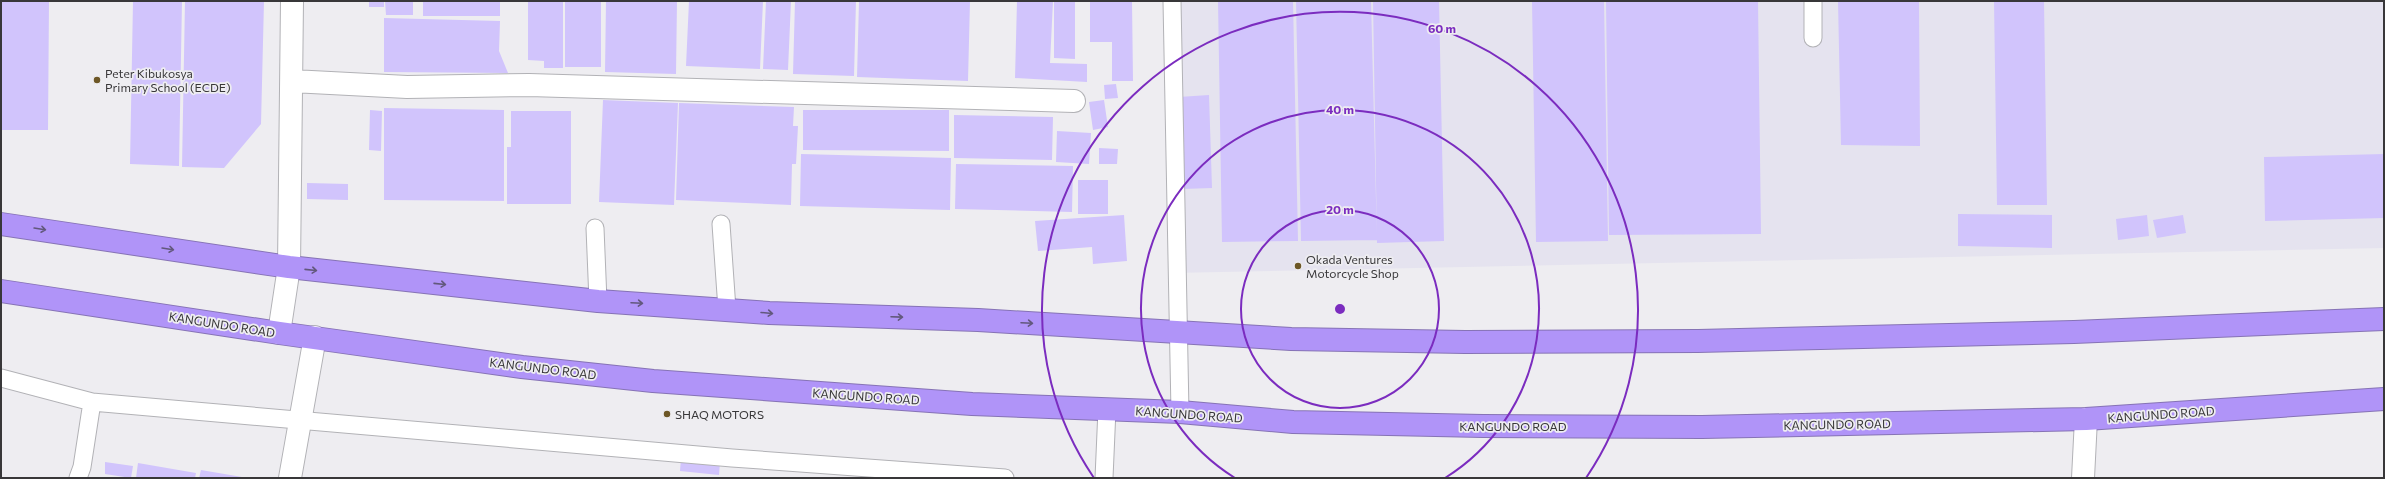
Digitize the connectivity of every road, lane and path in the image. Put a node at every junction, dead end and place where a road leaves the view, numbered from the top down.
1 (292, 1) edge
2 (1172, 1) edge
3 (1812, 1) edge
4 (1813, 38) dead end
5 (292, 81) junction
6 (1074, 101) dead end
7 (1, 224) edge
8 (721, 224) dead end
9 (595, 228) dead end
10 (288, 268) junction
11 (1, 291) edge
12 (598, 301) junction
13 (728, 309) junction
14 (2384, 319) edge
15 (1179, 332) junction
16 (279, 333) junction
17 (315, 337) junction
18 (1, 378) edge
19 (2384, 400) edge
20 (92, 402) junction
21 (1107, 409) junction
22 (1180, 412) junction
23 (300, 419) junction
24 (2086, 419) junction
25 (964, 476) edge
26 (78, 478) edge
27 (290, 478) edge
28 (1004, 478) edge
29 (1104, 478) edge
30 (2083, 478) edge

1 - 5 street
2 - 15 lane
3 - 4 lane
5 - 6 street
5 - 10 street
7 -> 10 highway
8 - 13 lane
9 - 12 lane
10 -> 12 highway
10 - 16 street
11 - 16 highway, KANGUNDO ROAD
12 -> 13 highway
13 -> 15 highway
14 - 15 highway
15 - 22 lane
16 - 17 highway, KANGUNDO ROAD
17 - 21 highway, KANGUNDO ROAD
17 - 23 street
18 - 20 lane
19 - 24 highway, KANGUNDO ROAD
20 - 23 lane
20 - 26 lane
21 - 22 highway, KANGUNDO ROAD
21 - 29 lane
22 - 24 highway, KANGUNDO ROAD
23 - 25 lane
23 - 27 street
24 - 30 street
25 - 28 lane

